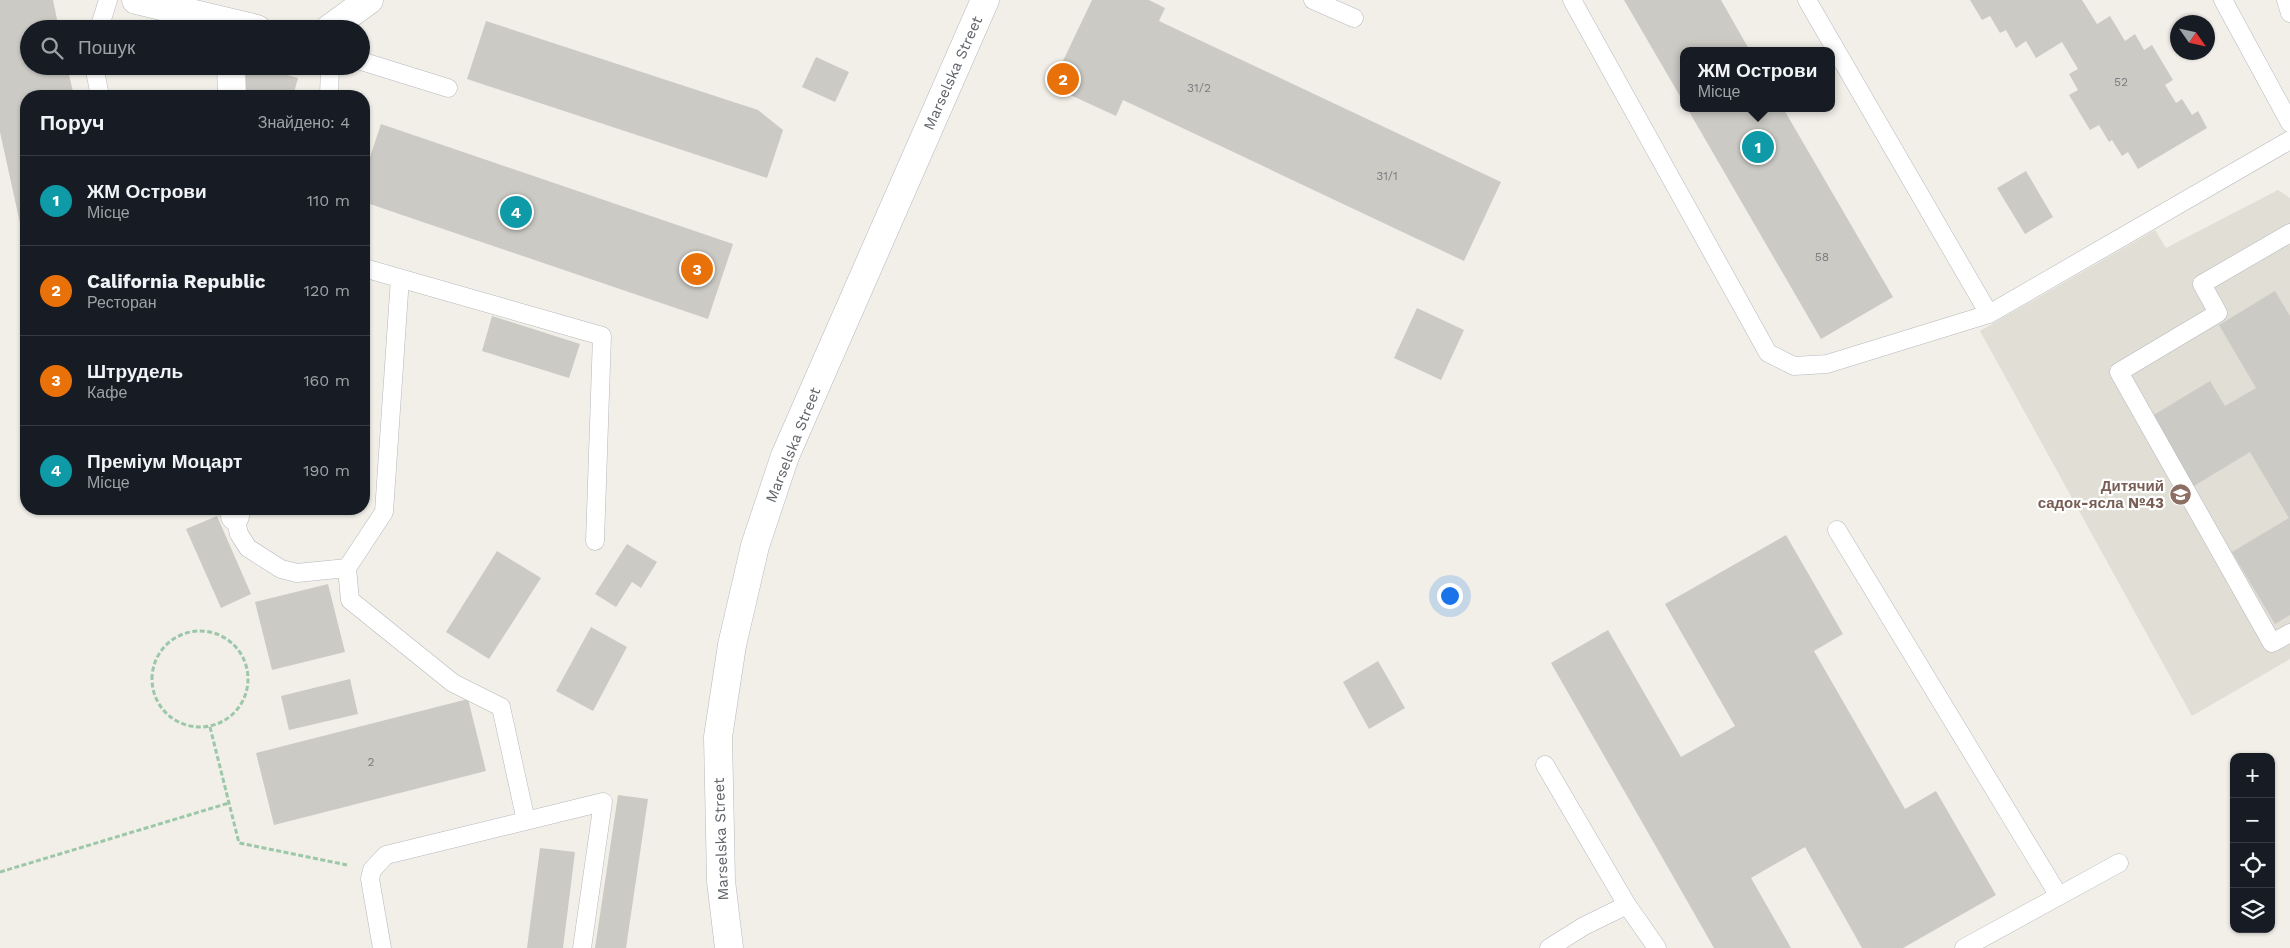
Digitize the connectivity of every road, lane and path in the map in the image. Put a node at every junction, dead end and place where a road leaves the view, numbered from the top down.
1 (108, 0) edge
2 (136, 0) edge
3 (369, 0) edge
4 (985, 0) edge
5 (1313, 0) edge
6 (1572, 0) edge
7 (1807, 0) edge
8 (2223, 0) edge
9 (2286, 0) edge
10 (2290, 13) edge
11 (1354, 18) dead end
12 (102, 20) edge
13 (211, 20) edge
14 (341, 20) edge
15 (1834, 47) edge
16 (1835, 48) edge
17 (370, 64) edge
18 (96, 75) edge
19 (231, 75) edge
20 (330, 75) edge
21 (448, 88) dead end
22 (99, 90) edge
23 (232, 90) edge
24 (329, 90) edge
25 (2285, 96) edge
26 (2290, 122) edge
27 (2290, 140) edge
28 (2290, 233) edge
29 (370, 270) edge
30 (400, 278) junction
31 (1989, 314) junction
32 (236, 515) edge
33 (1837, 530) dead end
34 (595, 541) dead end
35 (347, 568) junction
36 (2290, 632) edge
37 (210, 727) junction
38 (1545, 765) dead end
39 (229, 803) junction
40 (526, 821) junction
41 (2119, 863) dead end
42 (372, 870) junction
43 (0, 872) edge
44 (2060, 896) junction
45 (1626, 905) junction
46 (382, 948) edge
47 (582, 948) edge
48 (730, 948) edge
49 (1549, 948) edge
50 (1657, 948) edge
51 (1964, 948) edge

1 - 12 lane
2 - 13 street
3 - 14 street
4 - 48 street, Marselska Street
5 - 11 lane
6 - 31 lane
7 - 15 lane
8 - 25 lane
9 - 10 lane
16 - 31 lane
17 - 21 lane
18 - 22 lane
19 - 23 street
20 - 24 lane
25 - 26 lane
27 - 31 lane
28 - 36 lane
29 - 30 lane
30 - 34 lane
30 - 35 lane
32 - 35 lane
33 - 44 lane
35 - 40 lane
37 - 37 path
37 - 39 path
38 - 45 lane
39 - 42 path
39 - 43 path
40 - 42 lane
40 - 47 lane
41 - 44 lane
42 - 46 lane
44 - 51 lane
45 - 49 lane
45 - 50 lane

